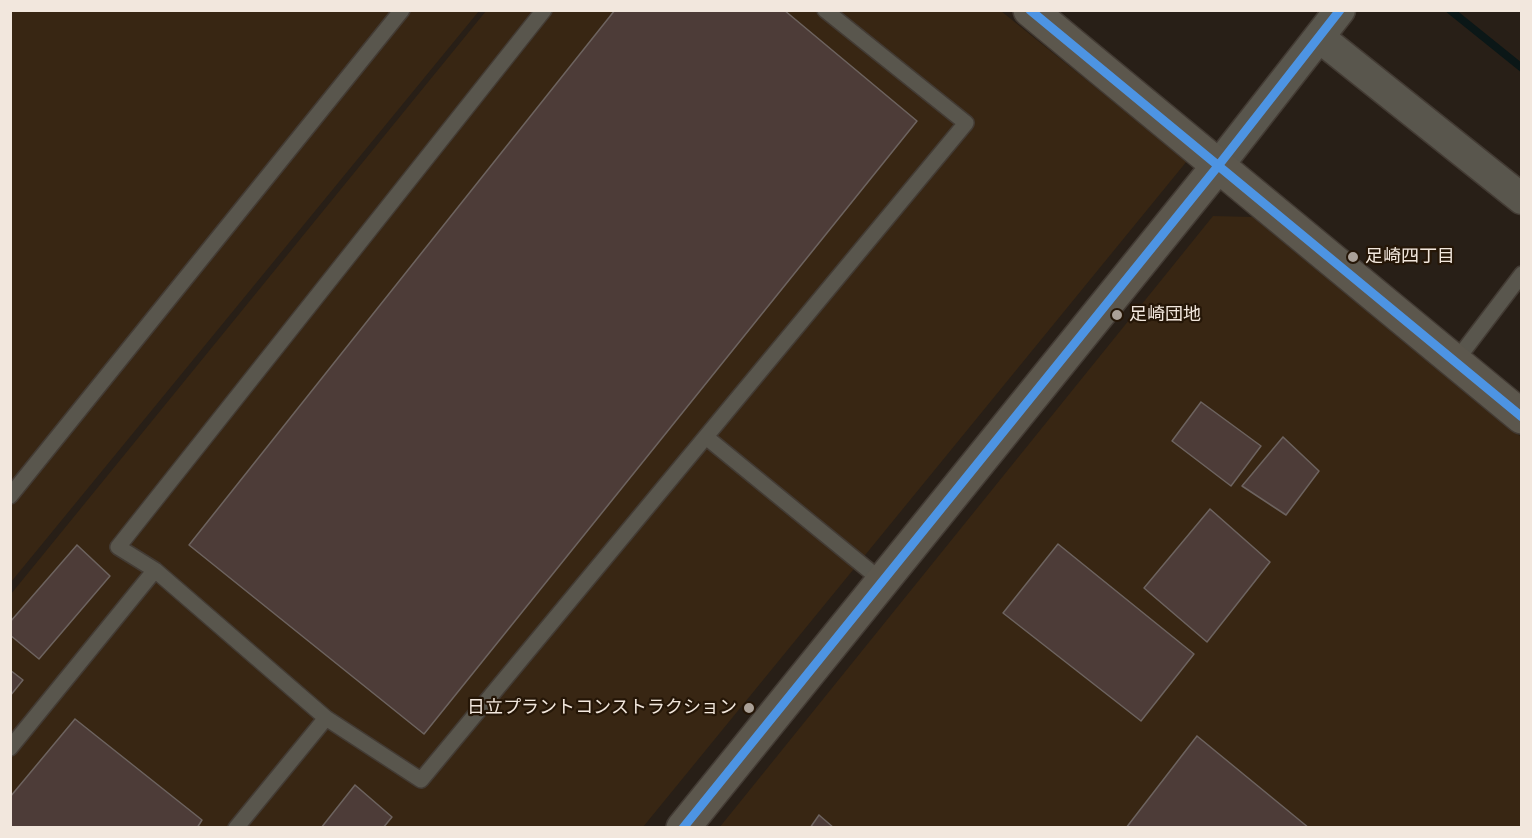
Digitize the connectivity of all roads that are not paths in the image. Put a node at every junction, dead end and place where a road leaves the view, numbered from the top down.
1 (402, 10) edge
2 (544, 10) edge
3 (825, 10) edge
4 (1030, 10) edge
5 (1340, 10) edge
6 (1319, 37) junction
7 (1218, 166) junction
8 (1521, 199) edge
9 (1521, 274) edge
10 (1455, 362) junction
11 (1521, 417) edge
12 (706, 436) junction
13 (10, 496) edge
14 (155, 570) junction
15 (882, 581) junction
16 (326, 718) junction
17 (10, 748) edge
18 (236, 828) edge
19 (683, 828) edge

1 - 13 lane
2 - 14 lane
3 - 12 lane
4 - 7 street
5 - 6 street
6 - 7 street
6 - 8 street
7 - 10 street
7 - 15 street
9 - 10 lane
10 - 11 street
12 - 15 lane
12 - 16 lane
14 - 16 lane
14 - 17 lane
15 - 19 street
16 - 18 lane

